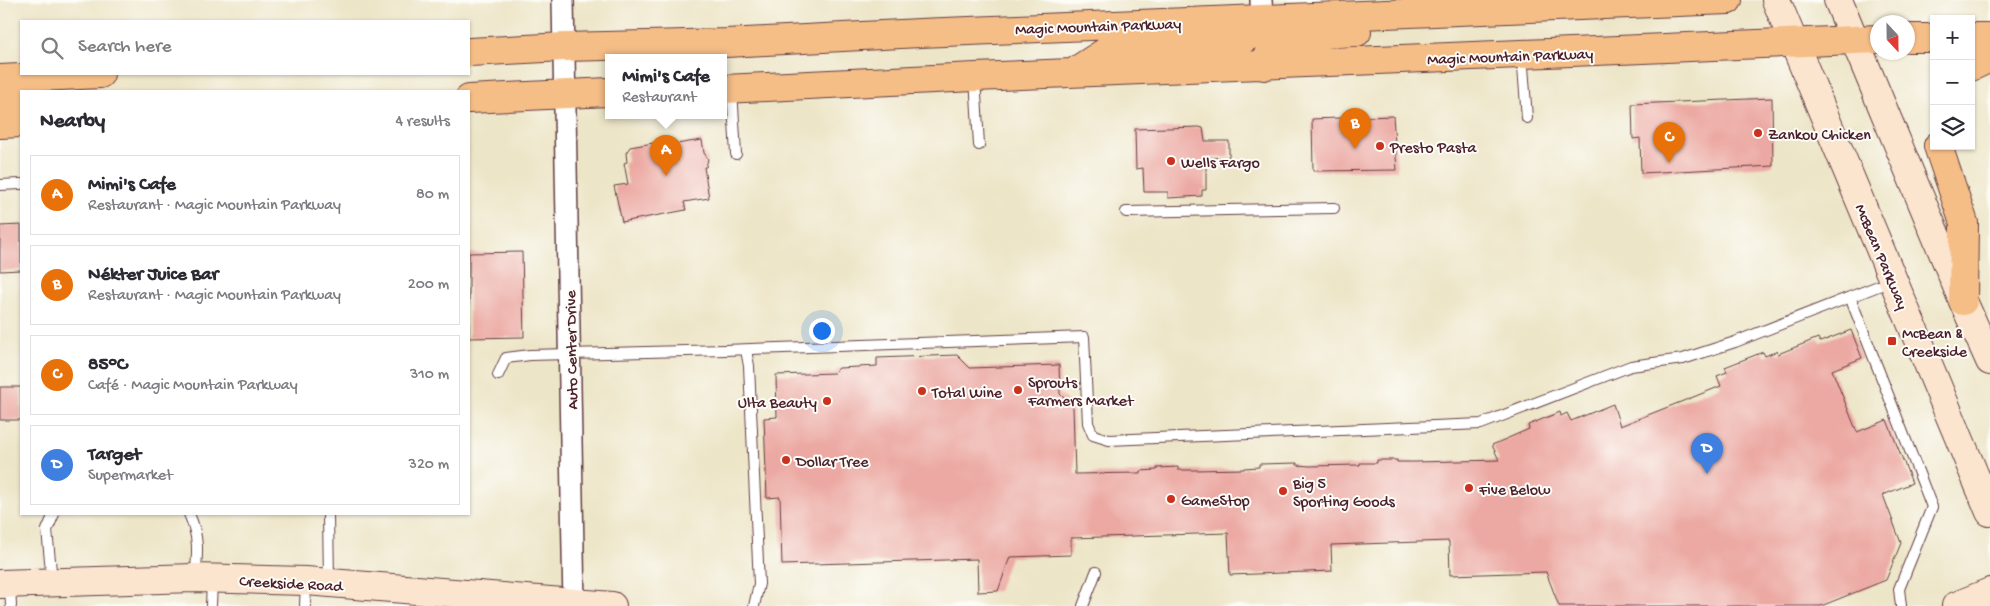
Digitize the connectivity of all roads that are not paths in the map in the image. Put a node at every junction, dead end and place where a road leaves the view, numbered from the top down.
1 (563, 0) edge
2 (1728, 0) edge
3 (1776, 0) edge
4 (1838, 0) edge
5 (1578, 3) edge
6 (1262, 9) edge
7 (1478, 9) junction
8 (1975, 37) edge
9 (1990, 37) edge
10 (1915, 38) edge
11 (1930, 38) edge
12 (1867, 40) edge
13 (1796, 43) junction
14 (564, 47) junction
15 (470, 52) edge
16 (1522, 54) junction
17 (1990, 58) edge
18 (1975, 65) edge
19 (1264, 66) junction
20 (1071, 73) junction
21 (78, 75) edge
22 (95, 75) edge
23 (975, 76) junction
24 (0, 79) edge
25 (728, 89) edge
26 (53, 90) edge
27 (605, 92) edge
28 (566, 94) junction
29 (470, 99) edge
30 (20, 100) edge
31 (0, 102) edge
32 (1527, 118) dead end
33 (20, 123) edge
34 (0, 124) edge
35 (979, 145) dead end
36 (1939, 150) edge
37 (736, 154) dead end
38 (20, 184) edge
39 (0, 186) edge
40 (1334, 208) dead end
41 (1126, 212) dead end
42 (1892, 280) junction
43 (1850, 297) junction
44 (1963, 301) junction
45 (746, 350) junction
46 (570, 355) junction
47 (1990, 361) edge
48 (498, 375) dead end
49 (1990, 512) edge
50 (54, 515) edge
51 (328, 515) edge
52 (193, 519) edge
53 (1096, 572) dead end
54 (203, 578) junction
55 (52, 582) junction
56 (313, 590) edge
57 (7, 591) edge
58 (1990, 592) edge
59 (574, 604) edge
60 (211, 606) edge
61 (612, 606) edge
62 (754, 606) edge
63 (1083, 606) edge
64 (1901, 606) edge
65 (1956, 606) edge

1 - 14 street, Auto Center Drive
2 - 5 main road, Magic Mountain Parkway
3 - 13 main road, McBean Parkway
4 - 12 main road
5 - 7 main road, Magic Mountain Parkway
6 - 7 main road, Magic Mountain Parkway
6 - 14 main road, Magic Mountain Parkway
6 - 20 main road
7 - 19 main road
8 - 9 main road
10 - 11 main road
12 - 13 main road, Magic Mountain Parkway
12 - 44 main road
13 - 16 main road, Magic Mountain Parkway
13 - 42 main road, McBean Parkway
14 - 15 main road, Magic Mountain Parkway
14 - 28 street, Auto Center Drive
16 - 19 main road, Magic Mountain Parkway
16 - 32 lane
17 - 18 main road
19 - 20 main road, Magic Mountain Parkway
20 - 23 main road, Magic Mountain Parkway
21 - 24 main road
22 - 26 main road
23 - 25 main road, Magic Mountain Parkway
23 - 35 lane
25 - 37 lane
27 - 28 main road
28 - 29 main road
28 - 46 street, Auto Center Drive
30 - 31 main road
33 - 34 main road
36 - 44 main road
38 - 39 lane
40 - 41 lane
42 - 43 lane
42 - 49 main road, McBean Parkway
43 - 45 lane
43 - 64 lane
44 - 47 main road
45 - 46 lane
45 - 62 lane
46 - 48 lane
46 - 59 street, Auto Center Drive
50 - 55 lane
51 - 56 lane
52 - 54 lane
53 - 63 lane
54 - 55 main road, Creekside Road
54 - 56 main road, Creekside Road
54 - 60 lane
55 - 57 main road, Creekside Road
56 - 59 main road, Creekside Road
58 - 65 main road
59 - 61 main road, Creekside Road

